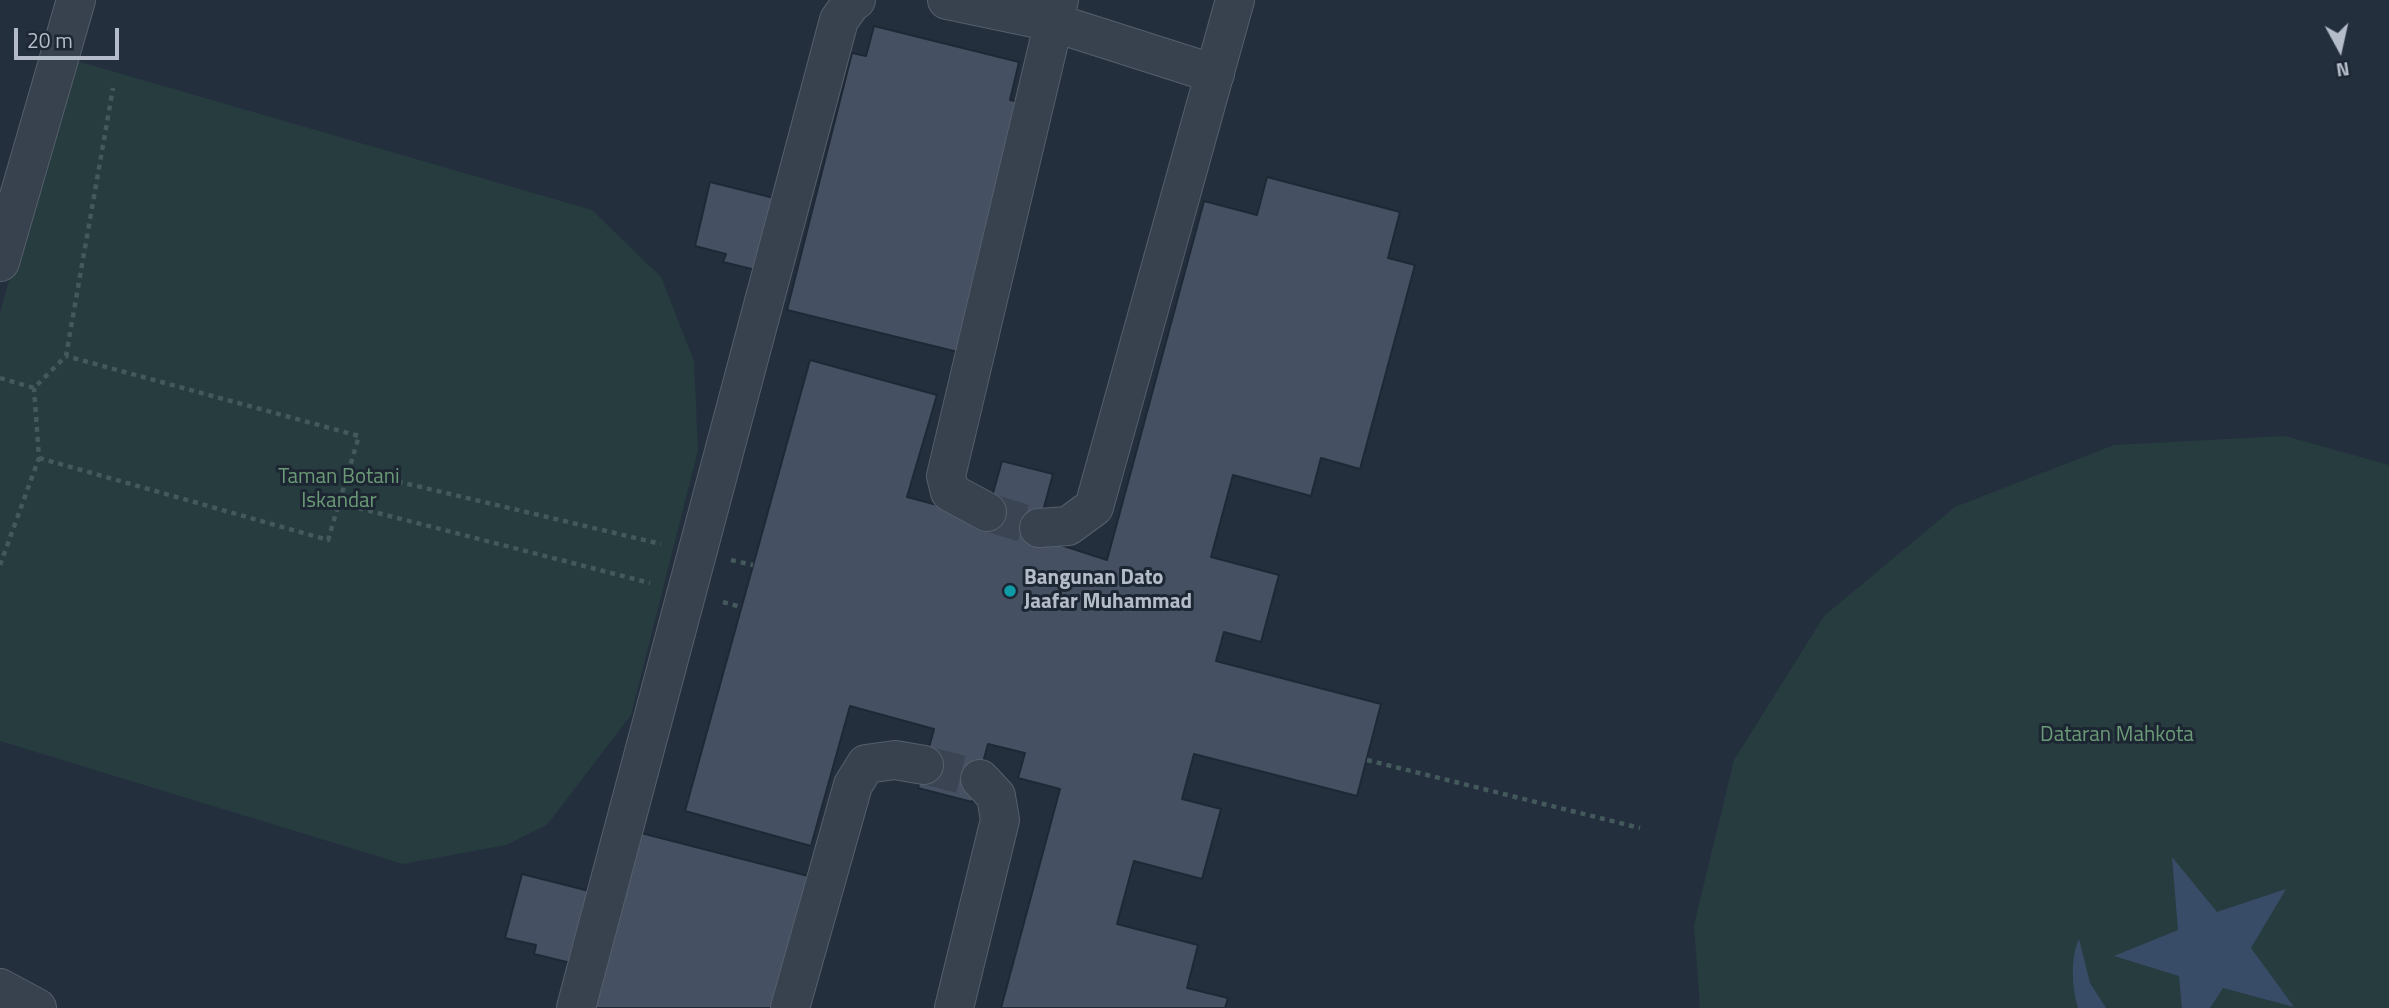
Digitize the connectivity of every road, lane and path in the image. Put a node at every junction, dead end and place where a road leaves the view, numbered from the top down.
1 (76, 0) edge
2 (856, 0) edge
3 (947, 0) edge
4 (1236, 0) edge
5 (1056, 11) edge
6 (1215, 74) junction
7 (113, 89) dead end
8 (0, 262) edge
9 (66, 356) junction
10 (0, 377) edge
11 (34, 388) junction
12 (39, 458) junction
13 (349, 470) junction
14 (339, 503) junction
15 (987, 512) tunnel mouth
16 (1039, 528) tunnel mouth
17 (698, 552) junction
18 (0, 565) edge
19 (753, 565) dead end
20 (687, 593) junction
21 (741, 607) dead end
22 (1367, 760) dead end
23 (924, 765) tunnel mouth
24 (980, 779) tunnel mouth
25 (1640, 828) dead end
26 (0, 988) edge
27 (37, 1008) edge
28 (576, 1008) edge
29 (790, 1008) edge
30 (954, 1008) edge

1 - 8 street
2 - 17 street
3 - 5 street
4 - 6 street
5 - 6 street
5 - 15 street
6 - 16 street
7 - 9 path
9 - 11 path
9 - 13 path
10 - 11 path
11 - 12 path
12 - 14 path
12 - 18 path
13 - 14 path
13 - 17 path
14 - 20 path
17 - 19 path
17 - 20 street
20 - 21 path
20 - 28 street
22 - 25 path
23 - 29 street
24 - 30 street
26 - 27 street

